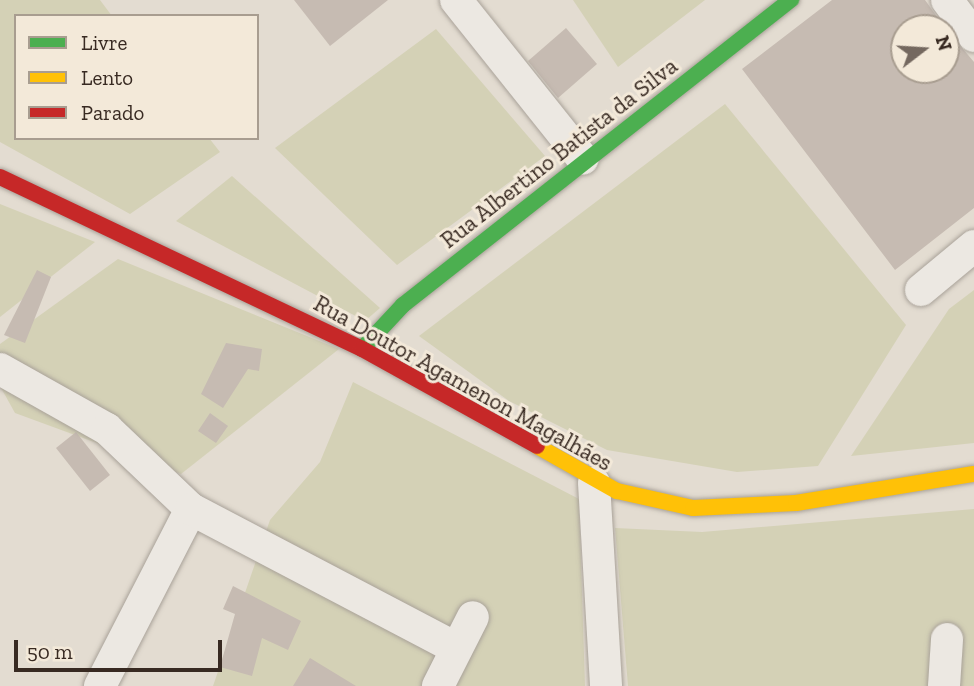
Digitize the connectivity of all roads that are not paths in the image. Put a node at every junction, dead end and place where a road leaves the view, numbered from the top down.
1 (456, 0) edge
2 (947, 0) edge
3 (771, 6) edge
4 (974, 36) edge
5 (583, 159) junction
6 (0, 177) edge
7 (974, 246) edge
8 (921, 290) dead end
9 (362, 349) junction
10 (0, 369) edge
11 (974, 474) edge
12 (594, 483) junction
13 (191, 509) junction
14 (473, 617) dead end
15 (947, 639) dead end
16 (456, 648) junction
17 (100, 686) edge
18 (438, 686) edge
19 (606, 686) edge
20 (944, 686) edge

1 - 5 street
2 - 4 street
3 - 5 street, Rua Albertino Batista da Silva
5 - 9 street, Rua Albertino Batista da Silva
6 - 9 street, Rua Doutor Agamenon Magalhães
7 - 8 street
9 - 12 street, Rua Doutor Agamenon Magalhães
10 - 13 street
11 - 12 street, Rua Doutor Agamenon Magalhães
12 - 19 street
13 - 16 street
13 - 17 street
14 - 16 street
15 - 20 street
16 - 18 street

